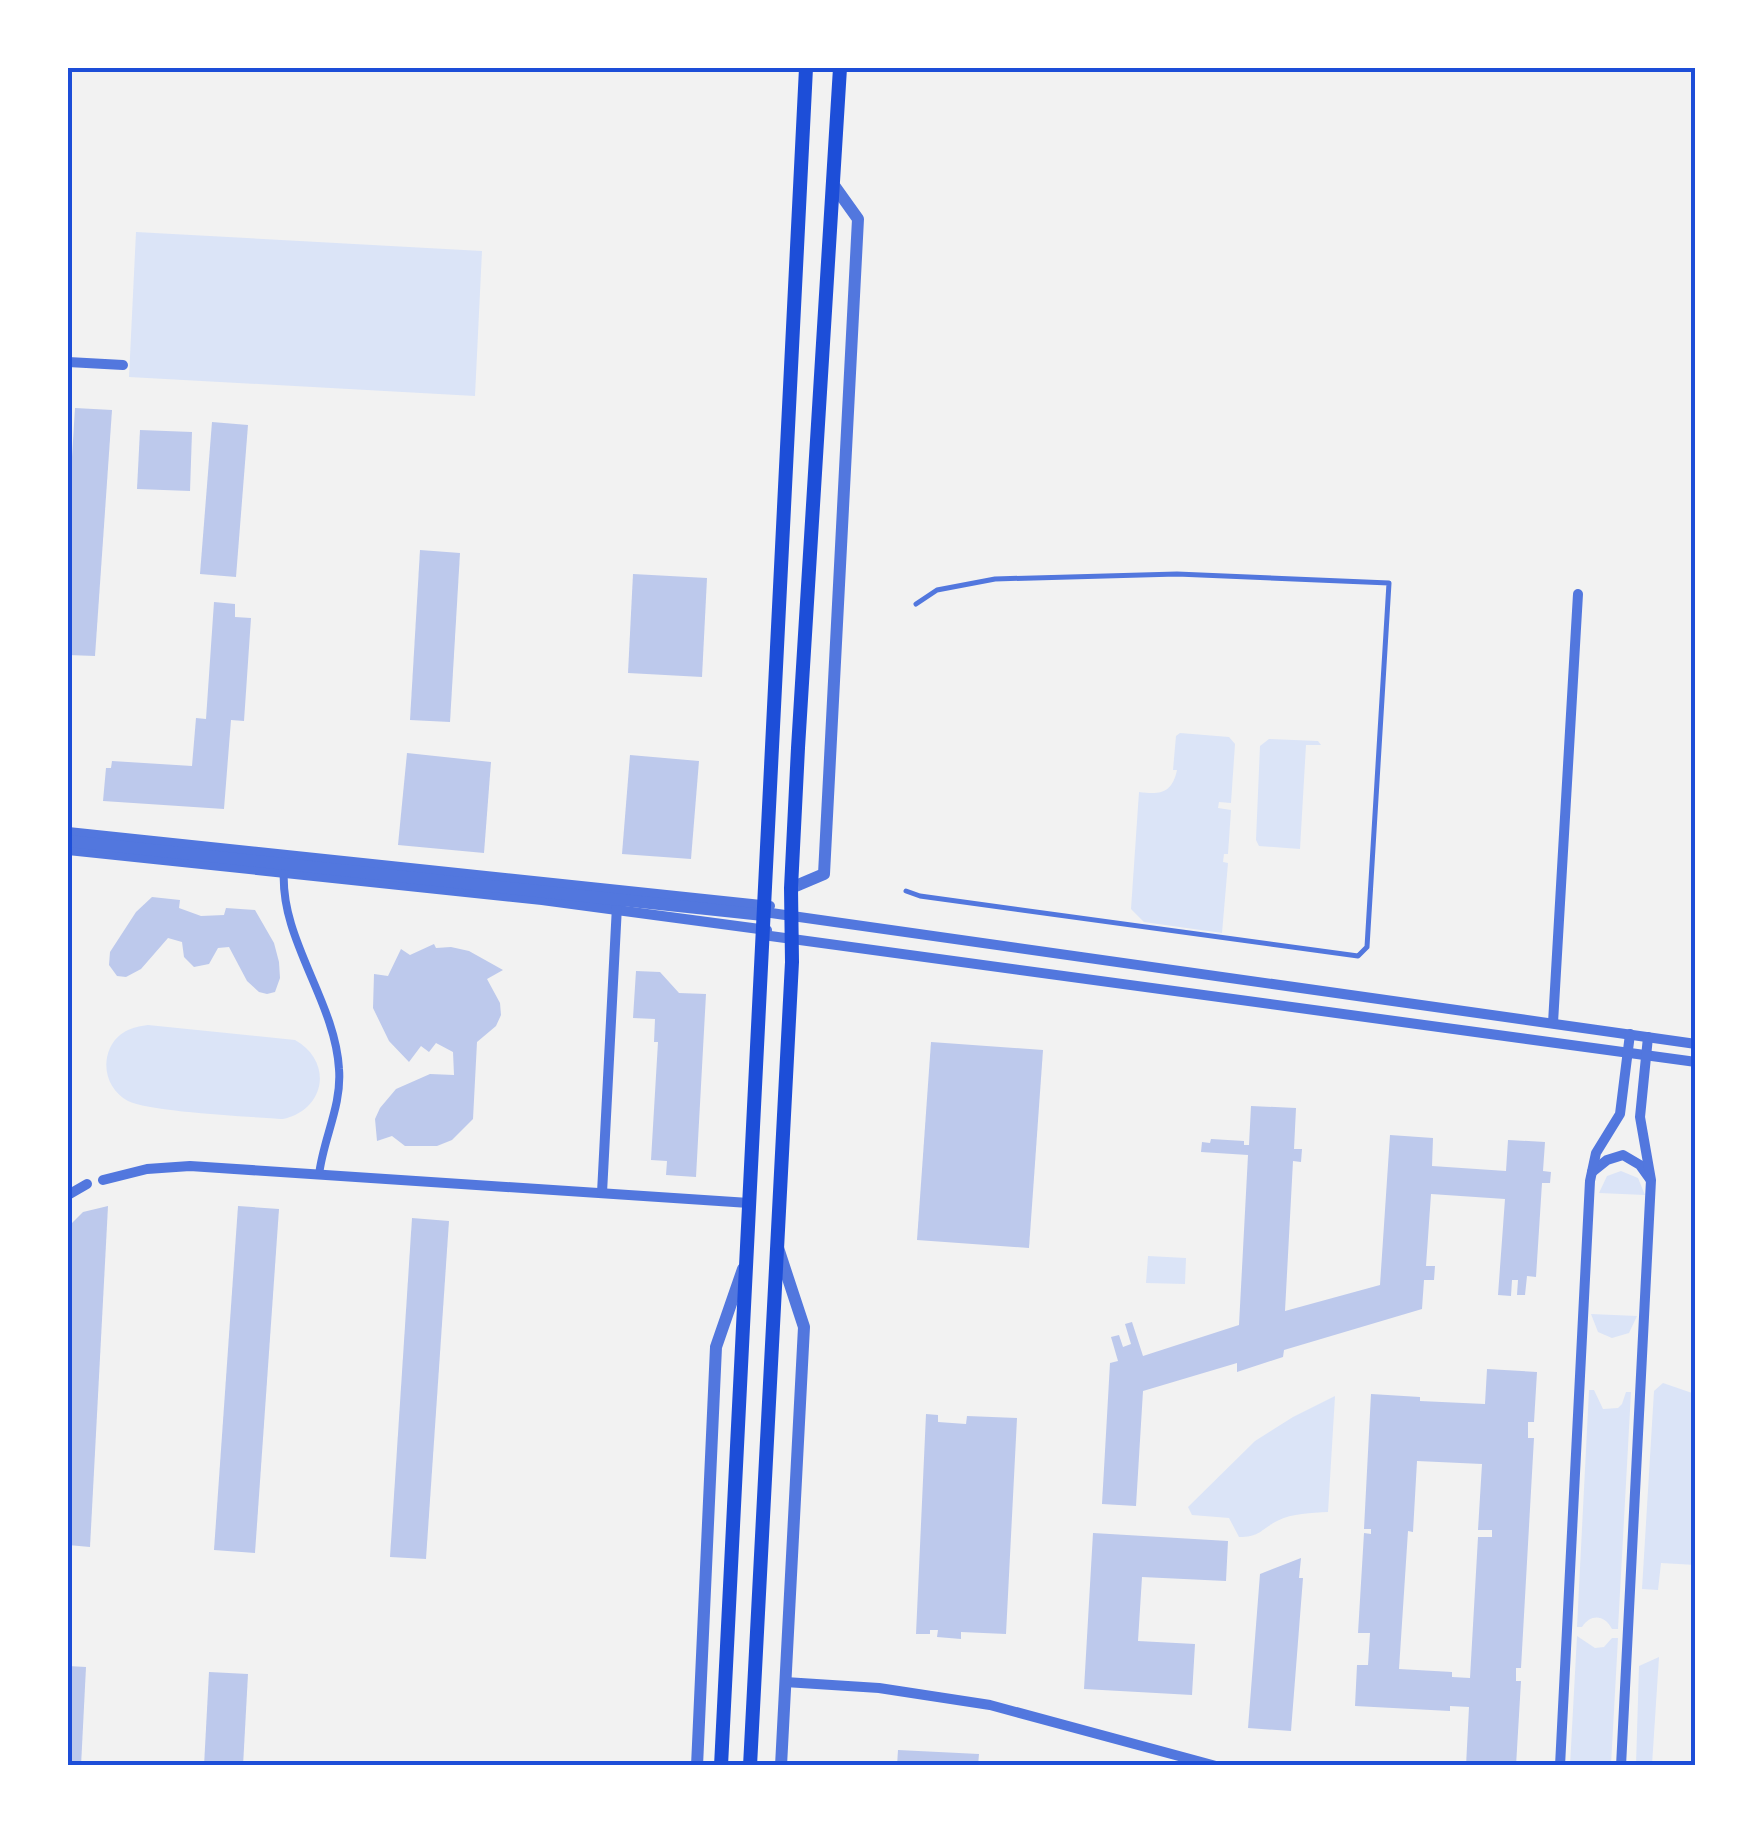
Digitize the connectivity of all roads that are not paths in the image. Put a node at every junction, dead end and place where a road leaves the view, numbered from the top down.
1 (806, 68) edge
2 (840, 68) edge
3 (833, 184) junction
4 (68, 362) edge
5 (123, 365) dead end
6 (1578, 594) dead end
7 (916, 604) dead end
8 (68, 832) edge
9 (68, 841) edge
10 (68, 850) edge
11 (284, 864) junction
12 (791, 888) junction
13 (906, 891) dead end
14 (617, 904) junction
15 (763, 919) junction
16 (791, 923) junction
17 (1552, 1023) junction
18 (1630, 1034) junction
19 (1648, 1037) junction
20 (1696, 1044) edge
21 (1627, 1053) junction
22 (1645, 1055) junction
23 (1696, 1062) edge
24 (1592, 1173) junction
25 (319, 1175) junction
26 (103, 1180) dead end
27 (1651, 1180) junction
28 (87, 1184) dead end
29 (602, 1193) junction
30 (68, 1195) edge
31 (750, 1202) junction
32 (778, 1246) junction
33 (746, 1257) junction
34 (785, 1682) junction
35 (698, 1766) edge
36 (721, 1766) edge
37 (750, 1766) edge
38 (781, 1766) edge
39 (1216, 1766) edge
40 (1560, 1766) edge
41 (1621, 1766) edge

1 - 15 main road
2 - 3 main road
3 - 12 main road
3 - 12 street
4 - 5 street
6 - 17 street
7 - 13 lane
8 - 11 street
9 - 11 street
10 - 11 street
11 - 14 street
11 - 15 street
11 - 25 street
12 - 16 main road
14 - 15 street
14 - 29 street
15 - 16 main road
15 - 16 street
15 - 31 main road
16 - 17 street
16 - 21 street
16 - 32 main road
17 - 18 street
18 - 19 street
18 - 21 street
19 - 20 street
19 - 22 street
21 - 22 street
21 - 24 street
22 - 23 street
22 - 27 street
24 - 27 street
24 - 40 street
25 - 26 street
25 - 29 street
27 - 41 street
28 - 30 street
29 - 31 street
31 - 33 main road
32 - 34 street
32 - 37 main road
33 - 35 street
33 - 36 main road
34 - 38 street
34 - 39 street

